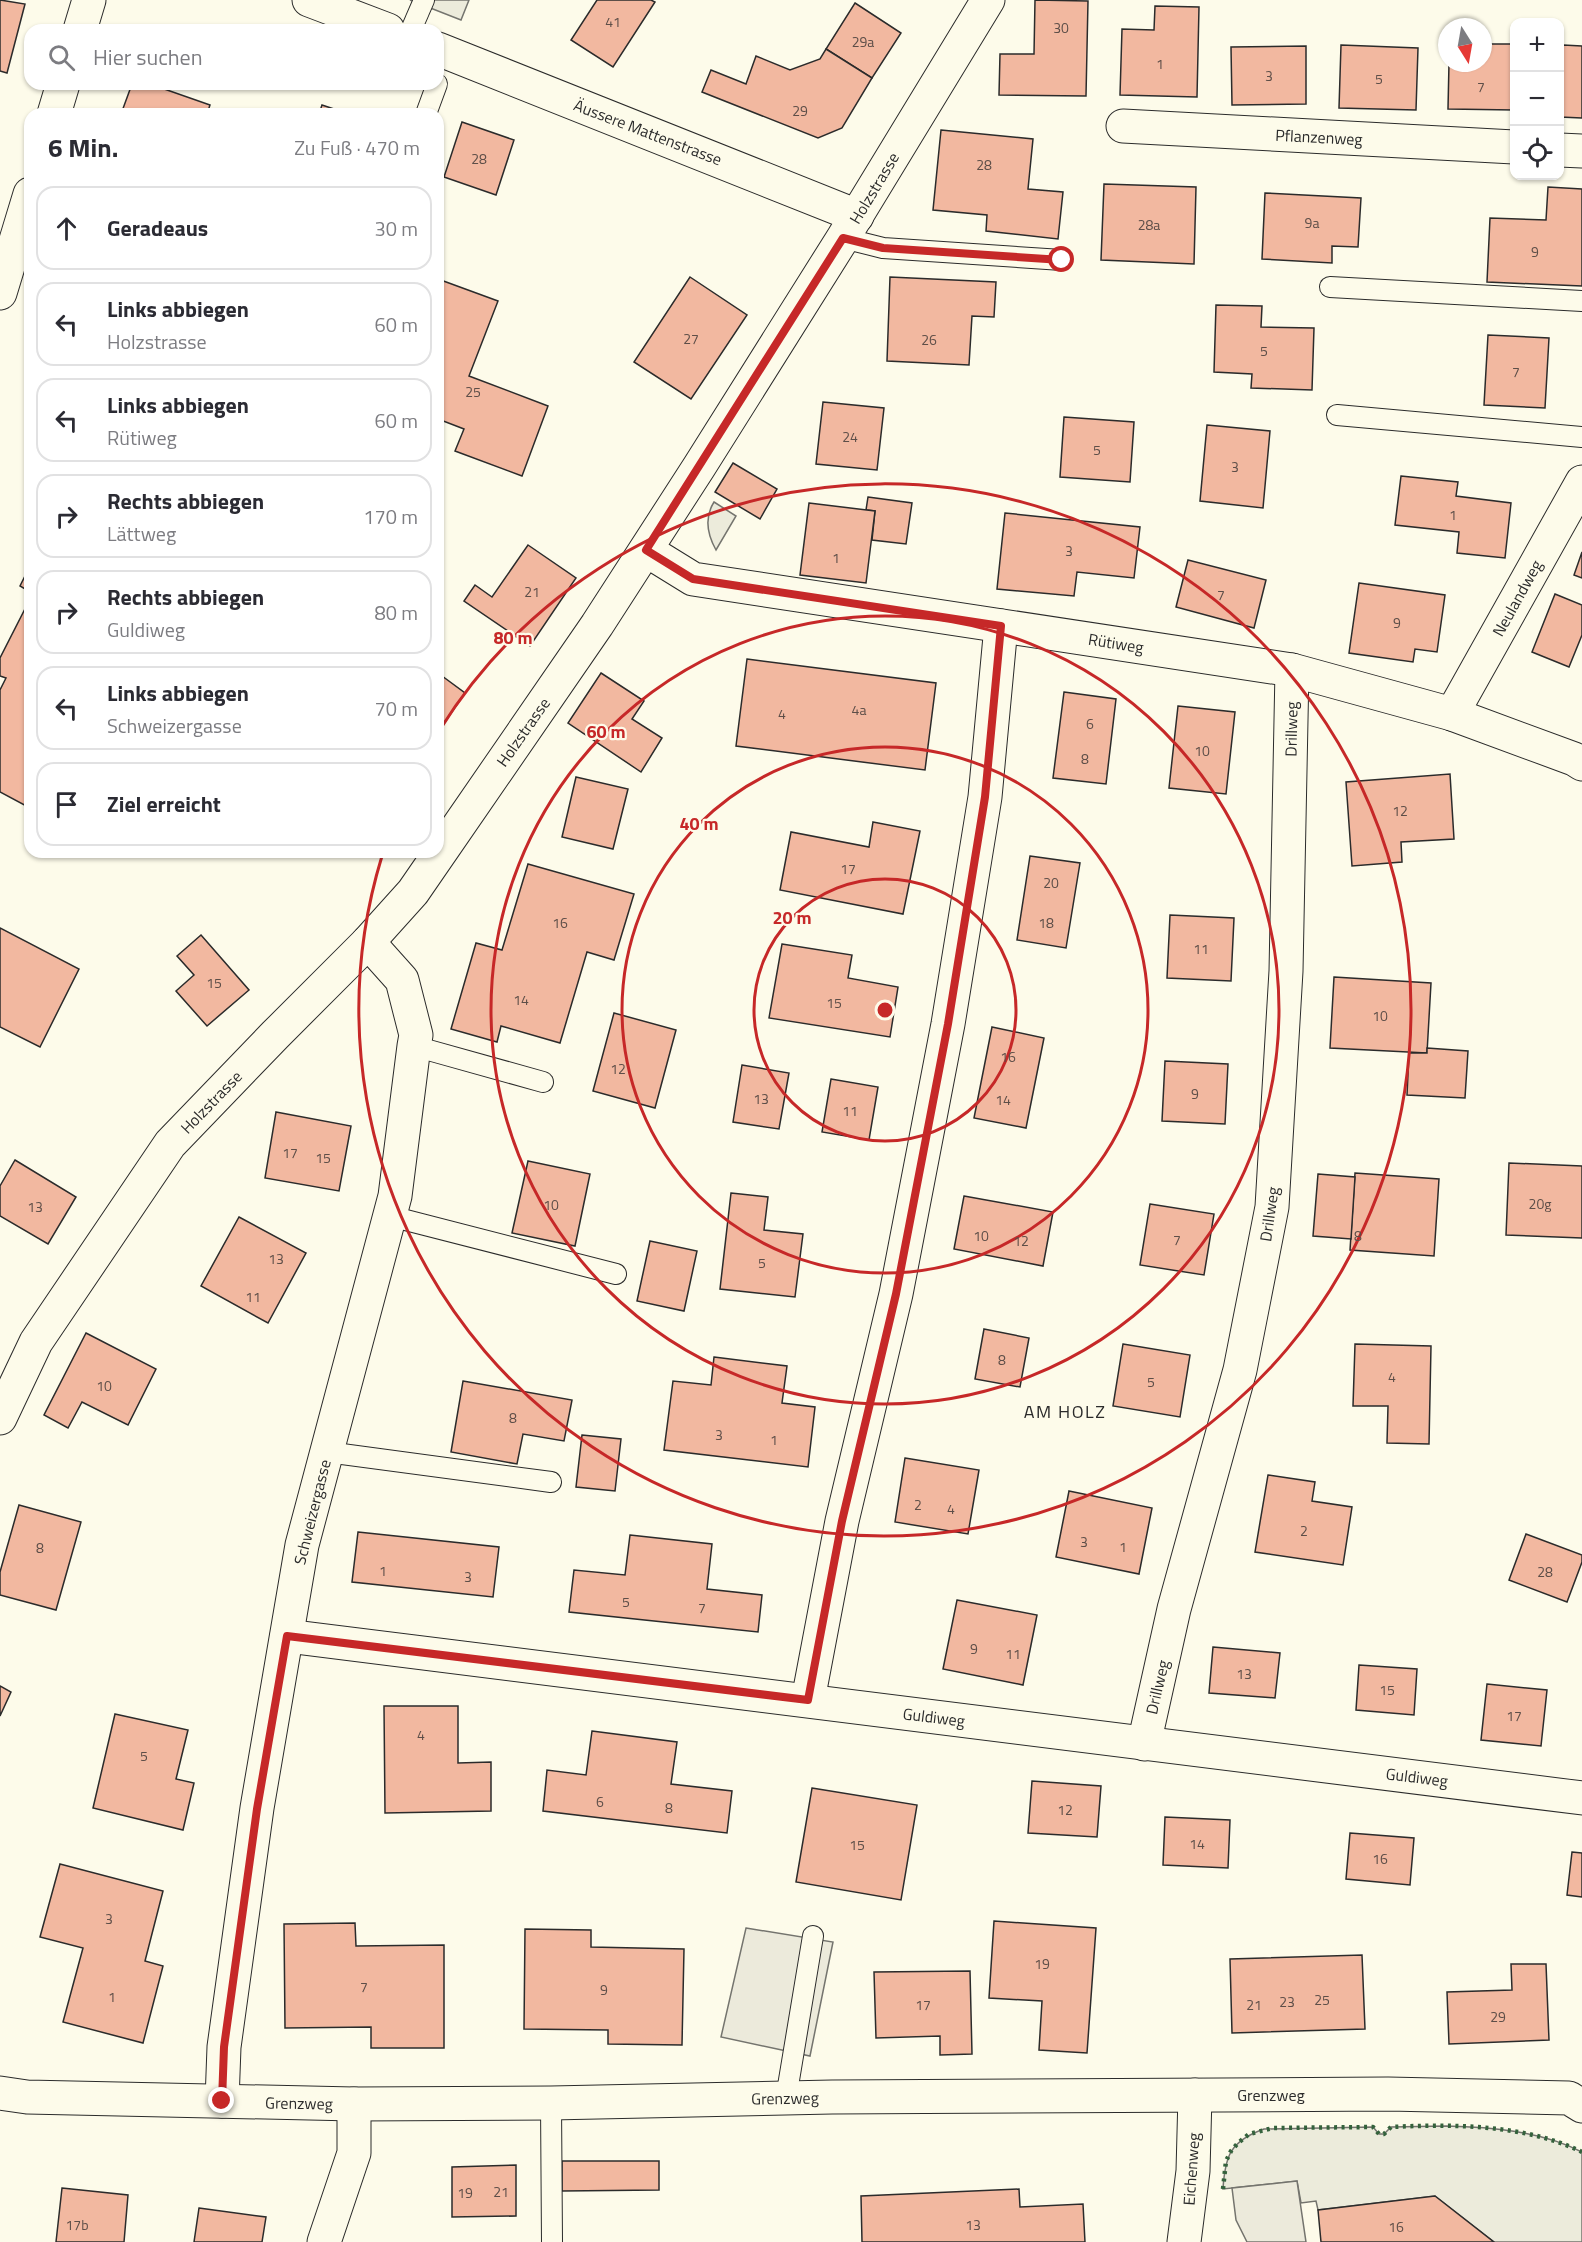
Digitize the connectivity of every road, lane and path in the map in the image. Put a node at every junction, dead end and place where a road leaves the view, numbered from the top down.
1 (89, 0) edge
2 (309, 0) edge
3 (424, 0) edge
4 (988, 0) edge
5 (82, 24) edge
6 (372, 24) edge
7 (414, 24) edge
8 (444, 69) edge
9 (61, 90) edge
10 (433, 90) edge
11 (56, 108) edge
12 (428, 108) edge
13 (1123, 126) dead end
14 (1510, 147) edge
15 (1564, 150) edge
16 (1582, 151) edge
17 (24, 214) edge
18 (850, 227) junction
19 (1062, 260) dead end
20 (1330, 287) dead end
21 (0, 292) edge
22 (1582, 301) edge
23 (1337, 415) dead end
24 (1582, 437) edge
25 (1582, 482) edge
26 (646, 550) junction
27 (1001, 626) junction
28 (1292, 670) junction
29 (1452, 714) junction
30 (1582, 764) edge
31 (444, 846) edge
32 (436, 858) edge
33 (368, 942) junction
34 (414, 1046) junction
35 (543, 1082) dead end
36 (390, 1216) junction
37 (616, 1274) dead end
38 (0, 1418) edge
39 (327, 1452) junction
40 (551, 1482) dead end
41 (287, 1636) junction
42 (808, 1700) junction
43 (1144, 1744) junction
44 (1582, 1798) edge
45 (813, 1936) dead end
46 (0, 2093) edge
47 (1195, 2095) junction
48 (1578, 2095) edge
49 (786, 2098) junction
50 (222, 2101) junction
51 (551, 2103) junction
52 (354, 2104) junction
53 (324, 2242) edge
54 (552, 2242) edge
55 (1184, 2242) edge

1 - 5 street
2 - 6 street
3 - 7 lane
4 - 18 street, Holzstrasse
8 - 18 street, Äussere Mattenstrasse
9 - 11 street
10 - 12 lane
13 - 14 street, Pflanzenweg
15 - 16 street
17 - 21 street
18 - 19 lane
18 - 26 street, Holzstrasse
20 - 22 lane
23 - 24 lane
25 - 29 street, Neulandweg
26 - 27 street, Rütiweg
26 - 31 street, Holzstrasse
27 - 28 street, Rütiweg
27 - 42 street
28 - 29 street, Rütiweg
28 - 43 street, Drillweg
29 - 30 street, Rütiweg
32 - 33 street, Holzstrasse
33 - 34 street, Schweizergasse
33 - 38 street, Holzstrasse
34 - 35 lane
34 - 36 street, Schweizergasse
36 - 37 lane
36 - 39 street, Schweizergasse
39 - 40 lane
39 - 41 street, Schweizergasse
41 - 42 street, Guldiweg
41 - 50 street, Schweizergasse
42 - 43 street, Guldiweg
43 - 44 street, Guldiweg
45 - 49 lane
46 - 50 street, Grenzweg
47 - 48 street, Grenzweg
47 - 49 street, Grenzweg
47 - 55 street, Eichenweg
49 - 51 street, Grenzweg
50 - 52 street, Grenzweg
51 - 52 street, Grenzweg
51 - 54 lane
52 - 53 street

